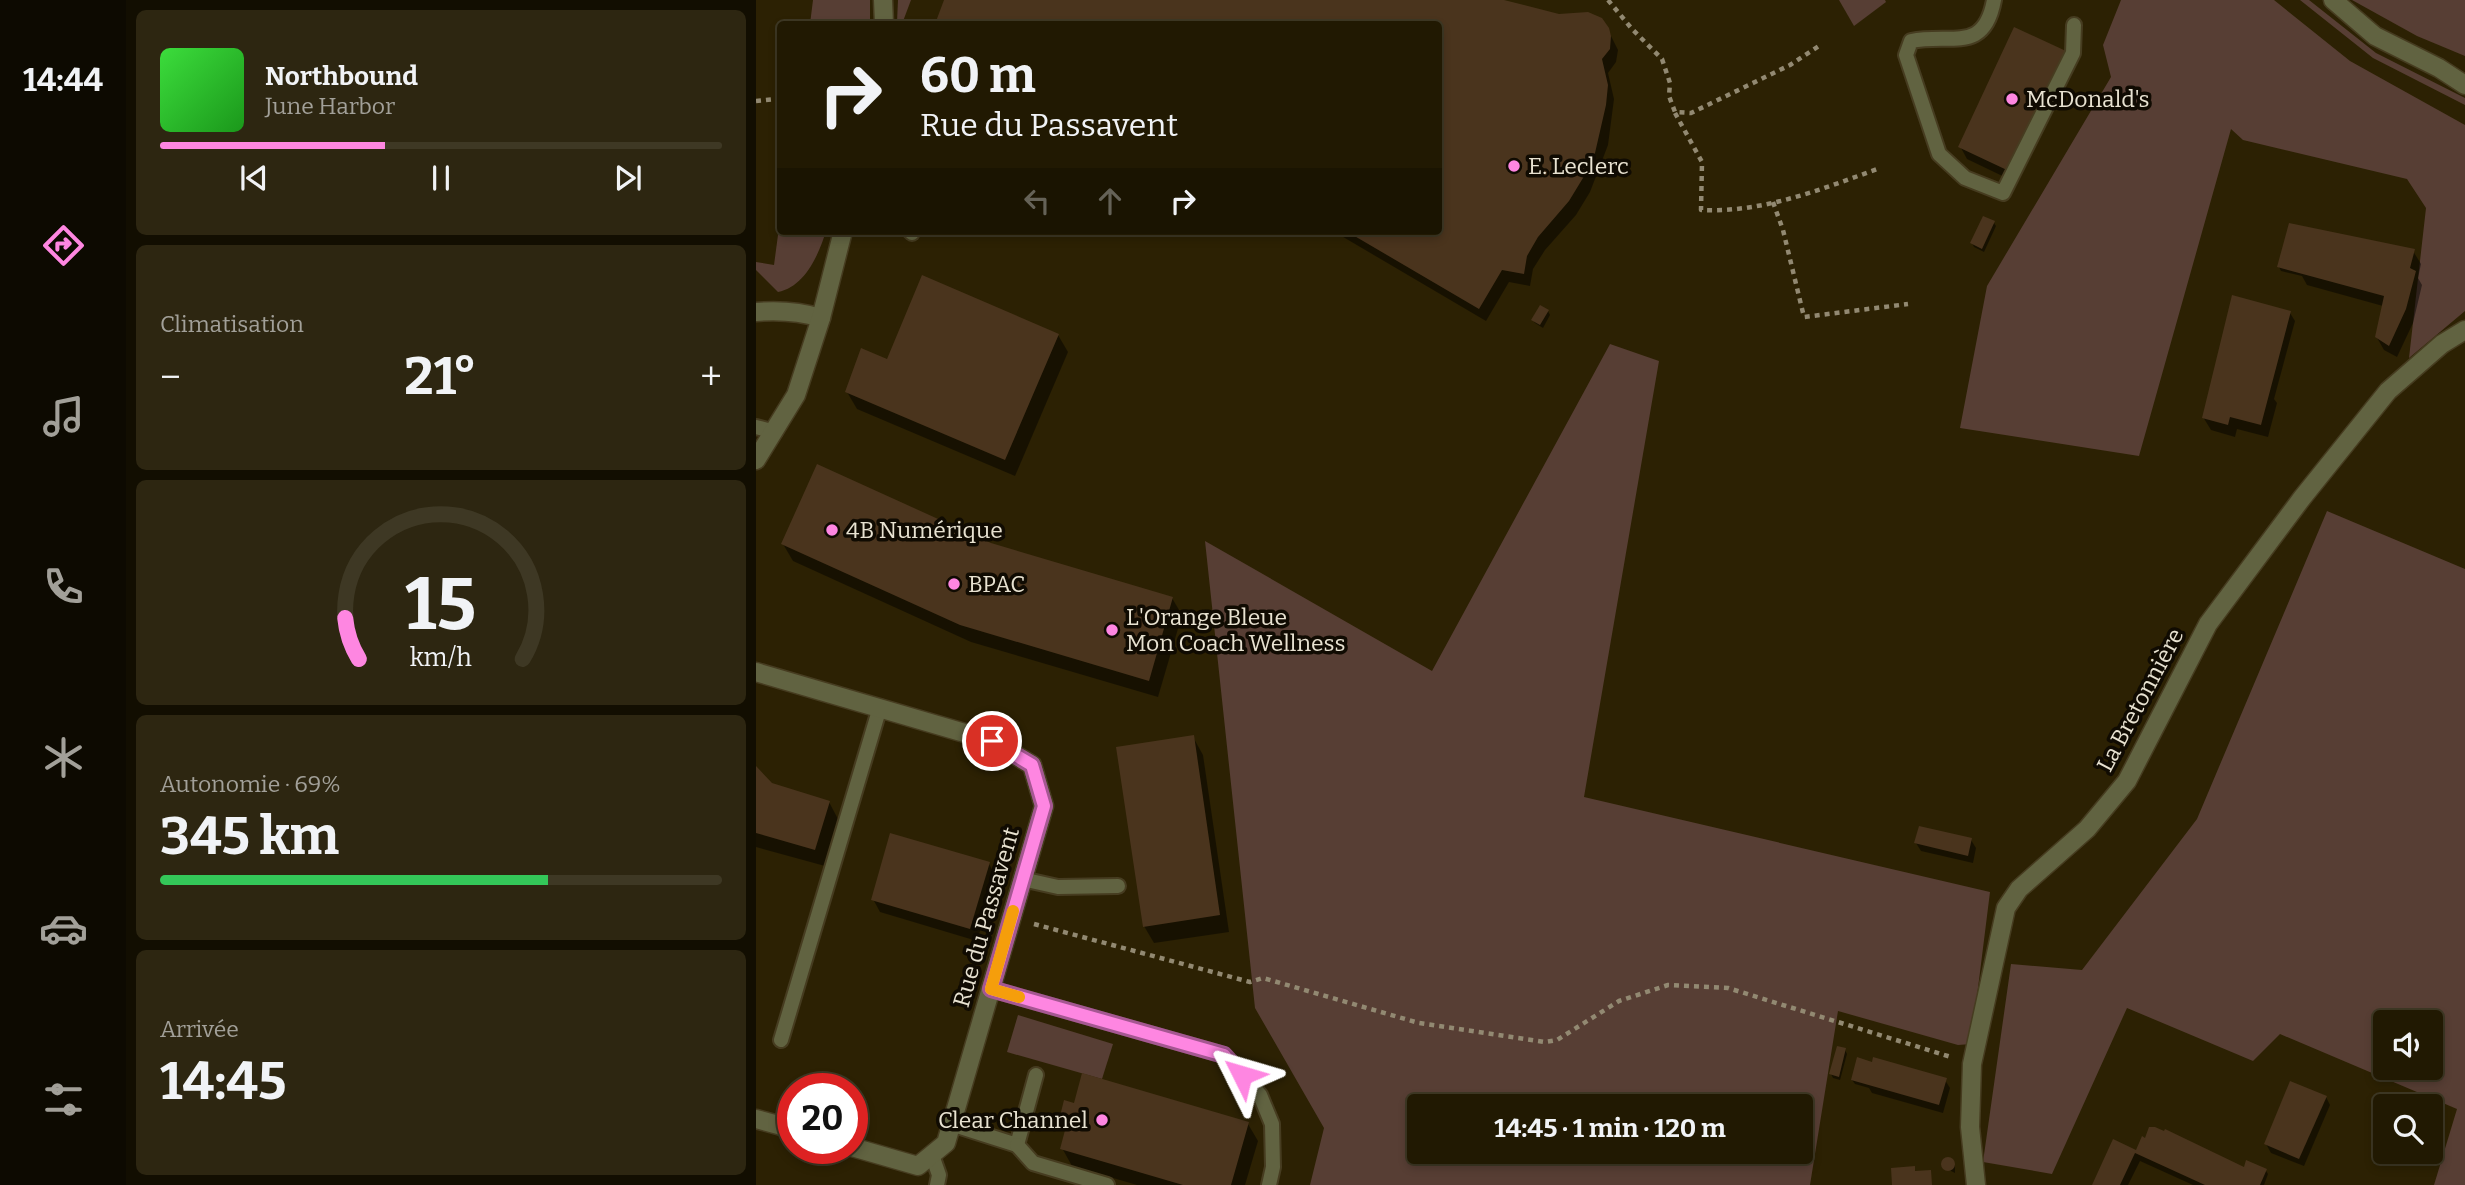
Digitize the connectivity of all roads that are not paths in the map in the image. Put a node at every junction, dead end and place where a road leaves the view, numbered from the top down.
1 (883, 0) edge
2 (1994, 0) edge
3 (2333, 0) edge
4 (884, 21) edge
5 (2074, 24) dead end
6 (2439, 68) junction
7 (2465, 74) edge
8 (2465, 85) edge
9 (842, 235) edge
10 (756, 312) edge
11 (821, 318) junction
12 (2465, 330) edge
13 (756, 427) edge
14 (775, 432) junction
15 (756, 460) edge
16 (756, 672) edge
17 (880, 707) junction
18 (1023, 879) junction
19 (1118, 886) dead end
20 (991, 989) junction
21 (781, 1040) dead end
22 (1036, 1075) dead end
23 (756, 1119) edge
24 (951, 1124) junction
25 (777, 1125) edge
26 (1017, 1145) junction
27 (868, 1152) edge
28 (932, 1154) junction
29 (937, 1185) edge
30 (1107, 1185) edge
31 (1269, 1185) edge
32 (1976, 1185) edge

1 - 4 street
2 - 5 lane
3 - 6 street
6 - 7 street
6 - 8 street
9 - 11 street
10 - 11 street
11 - 14 street
12 - 32 street, La Bretonnière
13 - 14 lane
14 - 15 street
16 - 17 street, Rue du Passavent
17 - 18 street, Rue du Passavent
17 - 21 lane
18 - 19 lane
18 - 20 street, Rue du Passavent
20 - 24 street, Rue du Passavent
20 - 31 lane
22 - 26 lane
23 - 25 street
24 - 26 lane
24 - 28 street, Rue du Passavent
26 - 30 lane
27 - 28 street
28 - 29 lane

